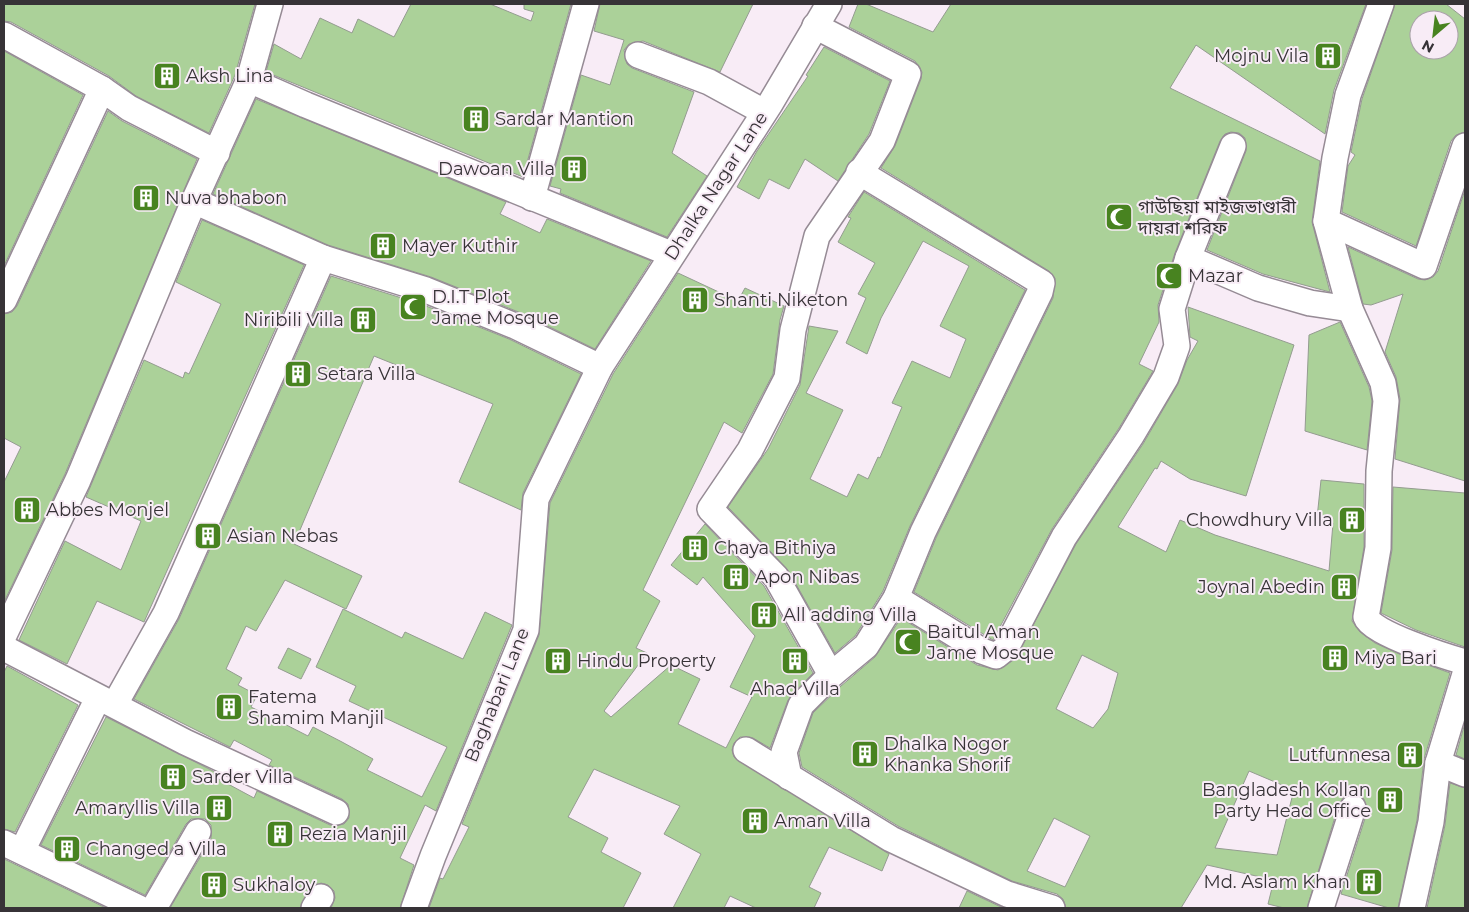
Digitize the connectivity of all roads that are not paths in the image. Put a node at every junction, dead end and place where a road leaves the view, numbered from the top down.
1 (270, 4) edge
2 (586, 4) edge
3 (829, 4) edge
4 (1381, 4) edge
5 (815, 26) junction
6 (4, 35) edge
7 (638, 55) dead end
8 (249, 80) junction
9 (102, 89) junction
10 (764, 112) junction
11 (1233, 146) dead end
12 (1465, 146) edge
13 (217, 152) junction
14 (860, 172) junction
15 (532, 198) junction
16 (194, 201) junction
17 (1326, 221) junction
18 (671, 254) junction
19 (323, 258) junction
20 (1188, 258) junction
21 (4, 300) edge
22 (1350, 310) junction
23 (600, 367) junction
24 (896, 598) junction
25 (4, 635) edge
26 (4, 648) edge
27 (1465, 662) edge
28 (1465, 674) edge
29 (831, 675) junction
30 (107, 701) junction
31 (746, 750) dead end
32 (1438, 764) junction
33 (1465, 774) edge
34 (789, 777) junction
35 (1353, 808) dead end
36 (336, 812) dead end
37 (198, 832) dead end
38 (13, 847) edge
39 (139, 908) edge
40 (154, 908) edge
41 (414, 908) edge
42 (1052, 908) edge
43 (1321, 908) edge
44 (1412, 908) edge

1 - 8 street
2 - 15 street
3 - 5 street, Dhalka Nagar Lane
4 - 17 street
5 - 10 street, Dhalka Nagar Lane
5 - 14 street
6 - 9 street
7 - 10 street
8 - 13 street
8 - 15 street
9 - 13 street
9 - 21 street
10 - 18 street, Dhalka Nagar Lane
11 - 20 street
12 - 17 street
13 - 16 street
14 - 24 street
14 - 29 street
15 - 18 street
16 - 19 street
16 - 25 street
17 - 22 street
18 - 23 street, Dhalka Nagar Lane
19 - 23 street
19 - 30 street
20 - 22 street
20 - 24 street
22 - 27 street
23 - 41 street, Baghabari Lane
24 - 29 street
26 - 30 street
28 - 32 street
29 - 34 street
30 - 36 street
30 - 38 street
31 - 34 street
32 - 33 street
32 - 44 street
34 - 42 street
35 - 43 street
37 - 40 street
38 - 39 street

